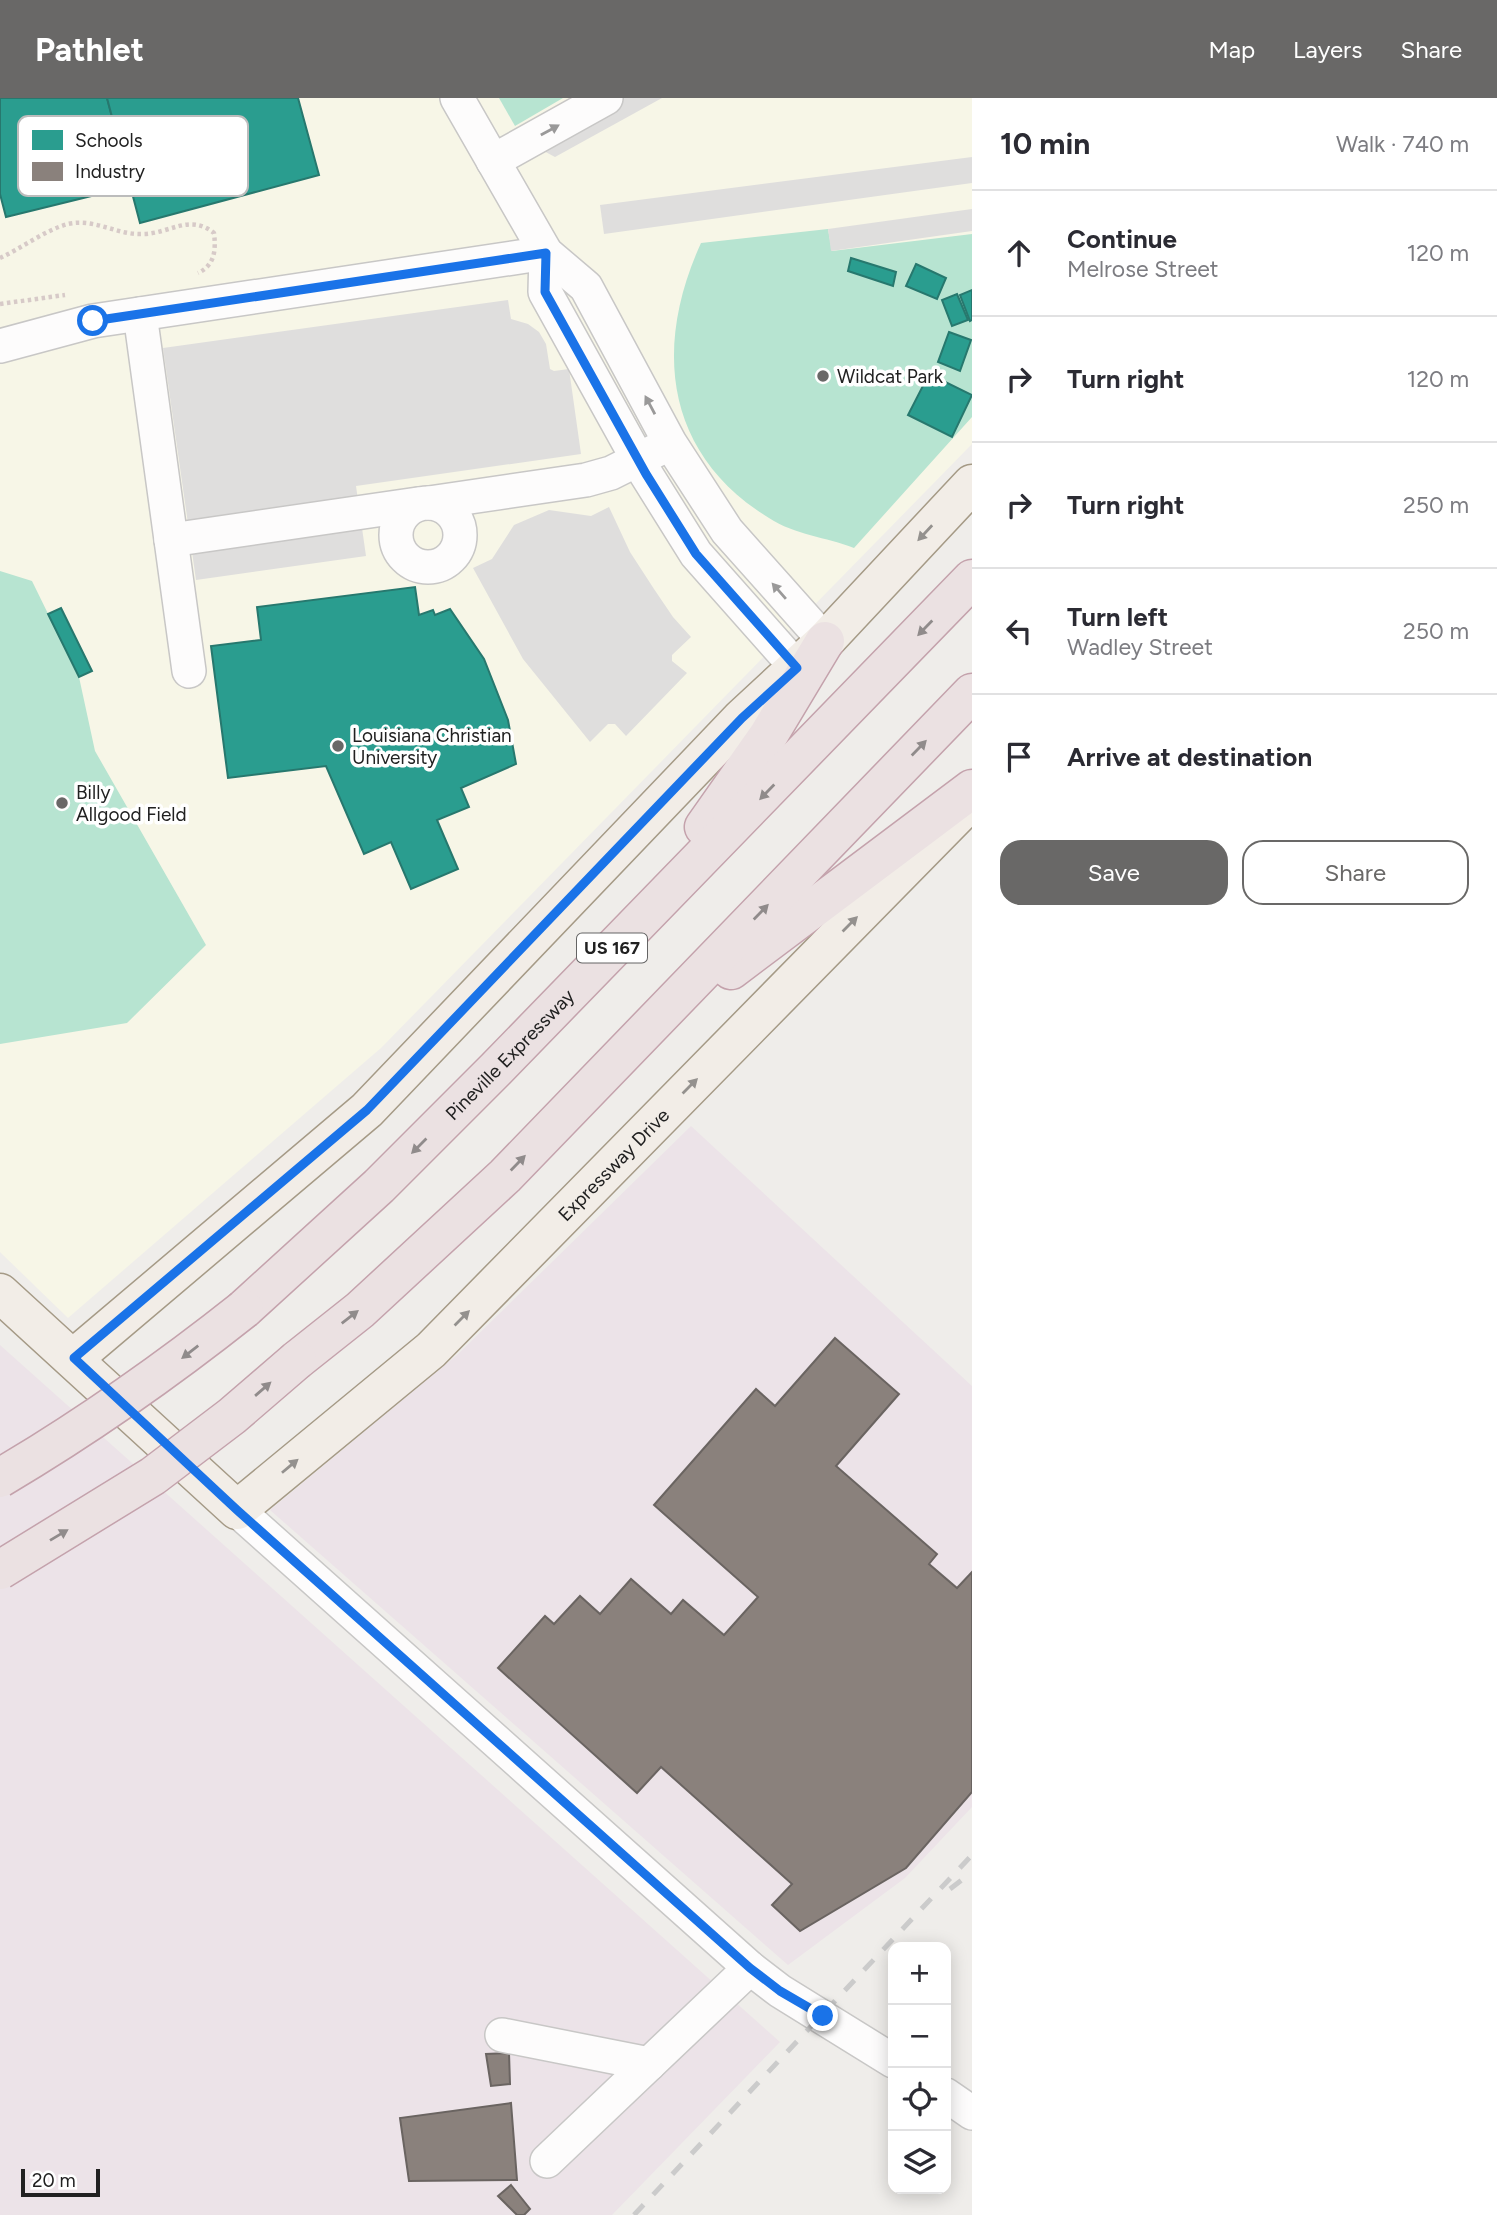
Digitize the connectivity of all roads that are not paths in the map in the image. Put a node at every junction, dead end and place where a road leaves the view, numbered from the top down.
1 (457, 98) edge
2 (606, 98) edge
3 (494, 161) junction
4 (546, 253) junction
5 (140, 314) junction
6 (0, 346) edge
7 (670, 443) junction
8 (638, 459) junction
9 (972, 484) edge
10 (171, 540) junction
11 (972, 579) edge
12 (825, 641) junction
13 (797, 668) junction
14 (189, 671) dead end
15 (972, 693) edge
16 (972, 789) edge
17 (972, 800) edge
18 (594, 966) junction
19 (655, 1023) junction
20 (0, 1293) edge
21 (74, 1358) junction
22 (0, 1478) edge
23 (237, 1510) junction
24 (0, 1570) edge
25 (750, 1968) junction
26 (502, 2035) dead end
27 (888, 2058) edge
28 (649, 2064) junction
29 (951, 2098) edge
30 (972, 2113) edge
31 (547, 2161) dead end

1 - 3 street
3 -> 2 street
3 - 4 street
4 - 5 street
7 -> 4 street
4 - 8 street
5 - 6 street
5 - 10 street
7 - 8 street
12 -> 7 street
8 - 10 street
8 - 13 street
9 -> 12 main road
10 - 14 street
11 -> 18 highway, Pineville Expressway / US 167
12 - 13 main road
12 - 18 highway
13 - 21 main road
19 -> 15 highway
16 - 19 highway
23 -> 17 main road, Expressway Drive
18 -> 22 highway, Pineville Expressway / US 167, bridge
24 -> 19 highway, bridge
20 - 21 main road
21 - 23 main road
23 - 25 street
25 - 27 street
25 - 28 street
26 - 28 street
28 - 31 street
29 - 30 street

